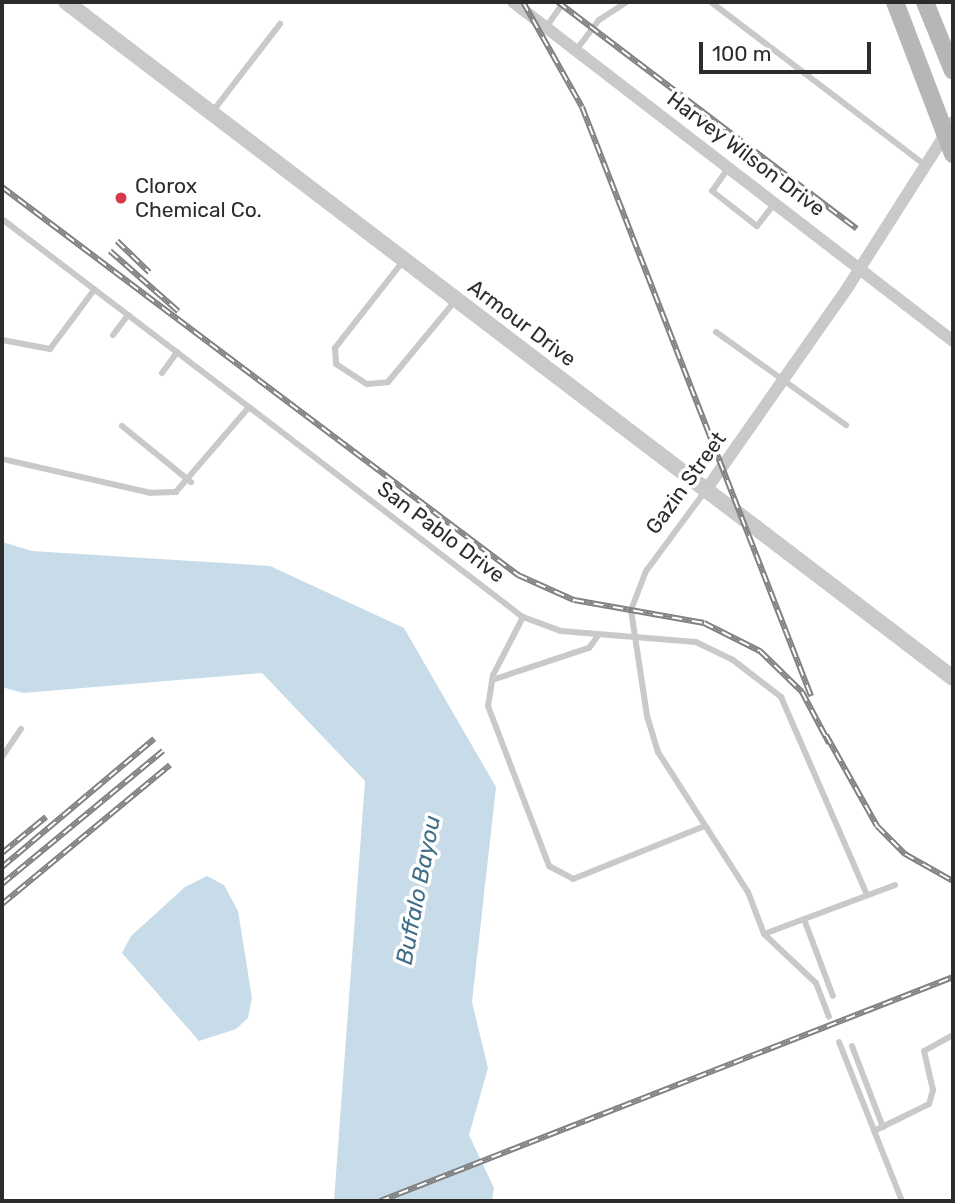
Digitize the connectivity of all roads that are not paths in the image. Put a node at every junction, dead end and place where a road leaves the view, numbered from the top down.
1 (66, 2) edge
2 (513, 2) edge
3 (564, 2) edge
4 (627, 2) edge
5 (710, 2) edge
6 (895, 2) edge
7 (925, 2) edge
8 (280, 24) dead end
9 (547, 26) junction
10 (577, 49) junction
11 (953, 71) edge
12 (211, 114) junction
13 (950, 129) edge
14 (953, 154) edge
15 (730, 166) junction
16 (928, 167) junction
17 (776, 202) junction
18 (2, 219) edge
19 (405, 260) junction
20 (862, 265) junction
21 (94, 290) junction
22 (457, 299) junction
23 (128, 315) junction
24 (716, 332) dead end
25 (113, 335) dead end
26 (2, 340) edge
27 (953, 341) edge
28 (177, 352) junction
29 (162, 373) dead end
30 (783, 380) junction
31 (249, 407) junction
32 (846, 425) dead end
33 (122, 426) dead end
34 (2, 459) edge
35 (191, 482) junction
36 (706, 490) junction
37 (523, 617) junction
38 (599, 635) junction
39 (632, 637) junction
40 (953, 678) edge
41 (492, 680) junction
42 (21, 729) dead end
43 (2, 757) edge
44 (705, 826) junction
45 (895, 885) dead end
46 (867, 895) junction
47 (804, 919) junction
48 (764, 933) junction
49 (833, 996) dead end
50 (829, 1017) dead end
51 (953, 1035) edge
52 (839, 1042) dead end
53 (852, 1046) dead end
54 (883, 1127) junction
55 (874, 1131) junction
56 (902, 1201) edge

1 - 12 street, Armour Drive
2 - 9 street, Harvey Wilson Drive
3 - 9 lane
4 - 10 lane
5 - 16 lane
6 - 13 main road
7 - 11 main road
8 - 12 lane
9 - 10 street, Harvey Wilson Drive
10 - 15 street, Harvey Wilson Drive
12 - 19 street, Armour Drive
13 - 14 main road
13 - 16 street, Gazin Street
15 - 17 street, Harvey Wilson Drive
15 - 17 lane
16 - 20 street, Gazin Street
17 - 20 street, Harvey Wilson Drive
18 - 21 lane, San Pablo Drive
19 - 22 street, Armour Drive
19 - 22 lane
20 - 27 street, Harvey Wilson Drive
20 - 30 street, Gazin Street
21 - 23 lane, San Pablo Drive
21 - 26 lane
22 - 36 street, Armour Drive
23 - 25 lane
23 - 28 lane, San Pablo Drive
24 - 30 lane
28 - 29 lane
28 - 31 lane, San Pablo Drive
30 - 32 lane
30 - 36 street, Gazin Street
31 - 35 lane
31 - 37 lane, San Pablo Drive
33 - 35 lane
34 - 35 lane
36 - 39 lane, Gazin Street
36 - 40 street, Armour Drive
37 - 38 lane, San Pablo Drive
37 - 41 lane
38 - 39 lane, San Pablo Drive
38 - 41 lane
39 - 44 lane, Gazin Street
39 - 46 lane, San Pablo Drive
41 - 44 lane
42 - 43 lane
44 - 48 lane, Gazin Street
45 - 46 lane
46 - 47 lane
47 - 48 lane
47 - 49 lane
48 - 50 lane
51 - 54 lane
52 - 55 lane
53 - 54 lane
54 - 55 lane
55 - 56 lane

